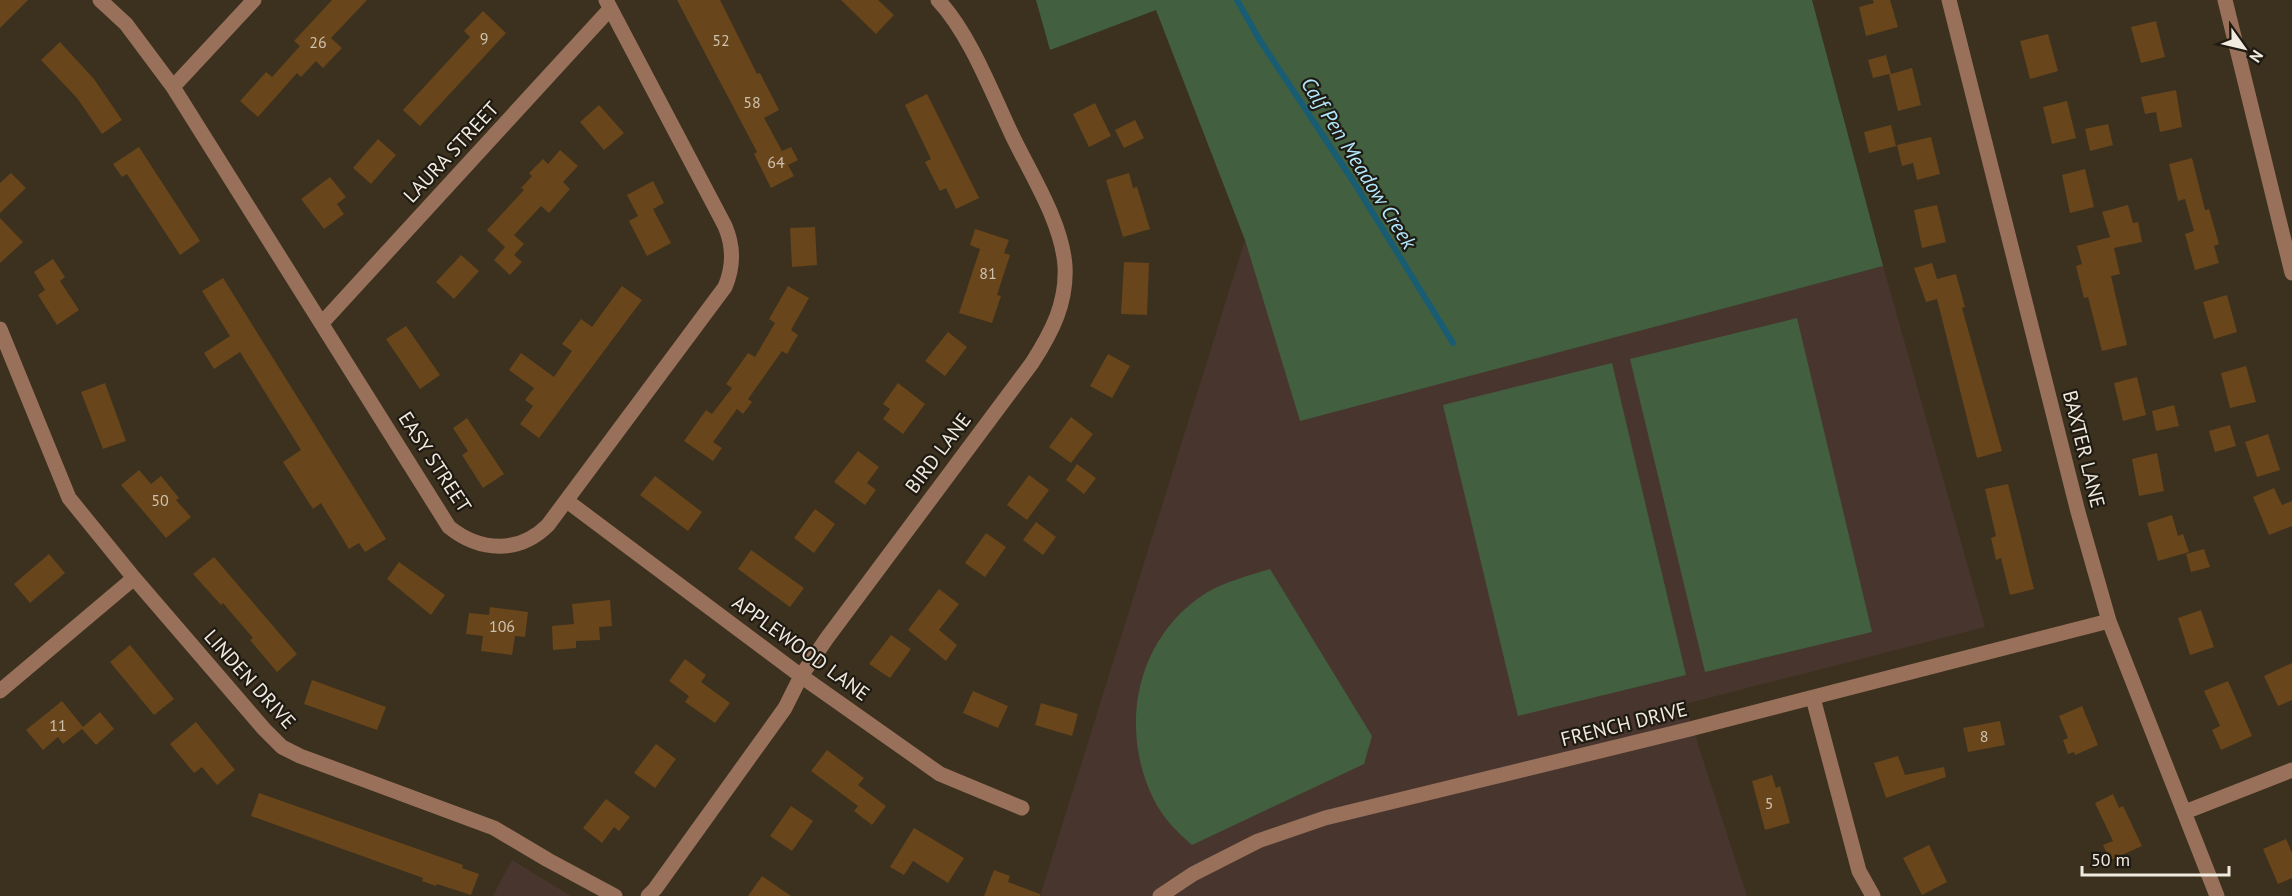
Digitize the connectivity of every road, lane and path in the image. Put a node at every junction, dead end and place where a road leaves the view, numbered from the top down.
1 (100, 0) edge
2 (254, 0) edge
3 (938, 0) edge
4 (1949, 0) edge
5 (2225, 0) edge
6 (608, 5) edge
7 (173, 87) junction
8 (2292, 273) edge
9 (322, 323) junction
10 (0, 329) edge
11 (5, 356) edge
12 (567, 501) junction
13 (134, 578) junction
14 (2109, 621) junction
15 (801, 676) junction
16 (0, 691) edge
17 (1813, 698) junction
18 (2292, 770) edge
19 (1022, 808) dead end
20 (2185, 812) junction
21 (615, 896) edge
22 (648, 896) edge
23 (1160, 896) edge
24 (1873, 896) edge
25 (2217, 896) edge

1 - 7 street, EASY STREET
2 - 7 street
3 - 15 street, BIRD LANE
4 - 14 street, BAXTER LANE
5 - 8 street
6 - 9 street, LAURA STREET
6 - 12 street, EASY STREET
7 - 9 street, EASY STREET
9 - 12 street, EASY STREET
10 - 11 street, LINDEN DRIVE
11 - 13 street, LINDEN DRIVE
12 - 15 street, APPLEWOOD LANE
13 - 16 street
13 - 21 street, LINDEN DRIVE
14 - 17 street, FRENCH DRIVE
14 - 20 street, BAXTER LANE
15 - 19 street, APPLEWOOD LANE
15 - 22 street, BIRD LANE
17 - 23 street, FRENCH DRIVE
17 - 24 street
18 - 20 street
20 - 25 street, BAXTER LANE

